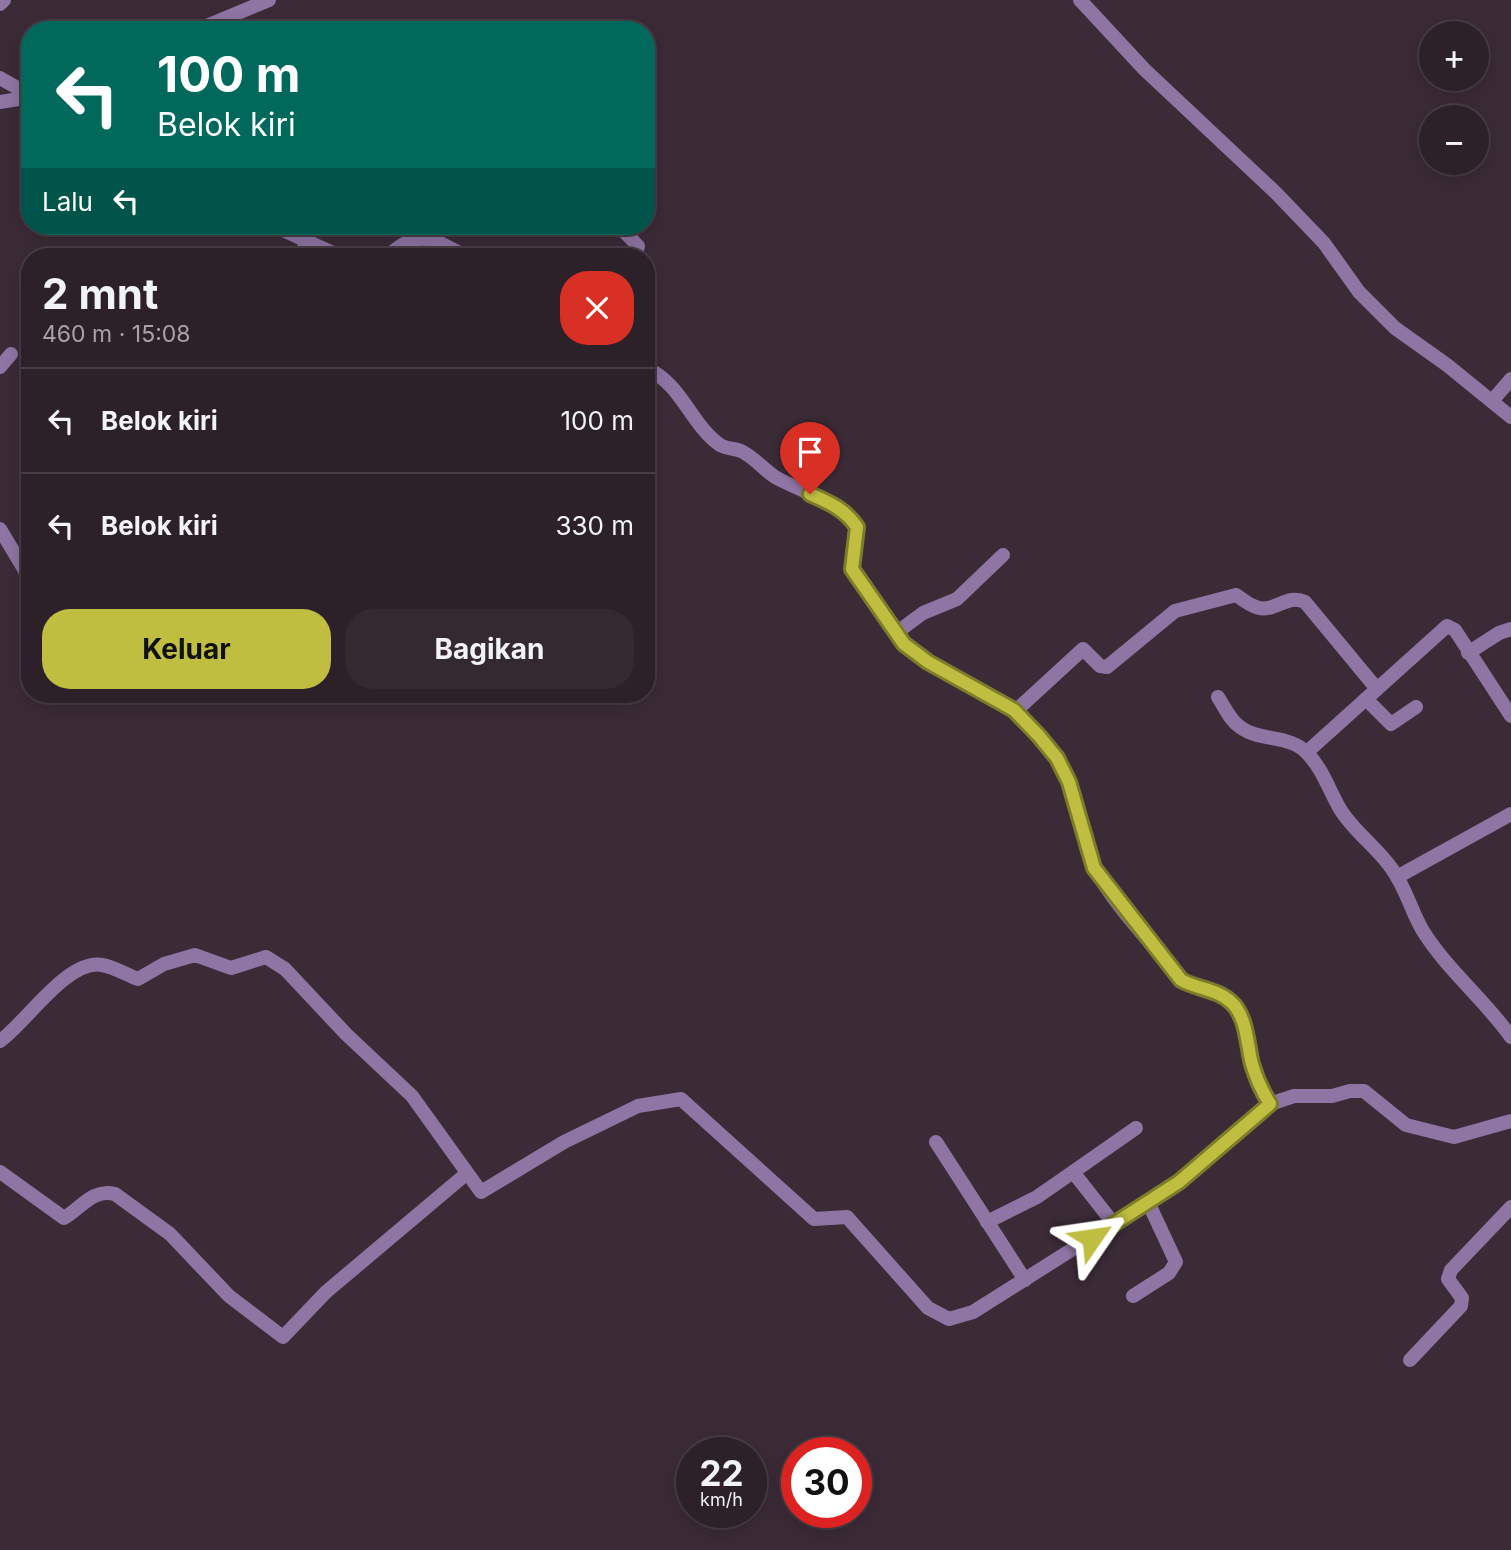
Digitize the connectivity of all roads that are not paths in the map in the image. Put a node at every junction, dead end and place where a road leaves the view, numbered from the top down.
1 (4, 0) edge
2 (269, 0) edge
3 (1080, 0) edge
4 (0, 4) edge
5 (219, 21) edge
6 (0, 78) edge
7 (21, 91) edge
8 (21, 98) edge
9 (0, 102) edge
10 (295, 235) edge
11 (309, 241) junction
12 (304, 248) edge
13 (323, 248) edge
14 (396, 248) edge
15 (450, 248) edge
16 (11, 354) dead end
17 (0, 366) edge
18 (655, 372) edge
19 (1511, 379) edge
20 (1492, 401) junction
21 (1511, 417) edge
22 (0, 529) edge
23 (1003, 555) dead end
24 (21, 564) edge
25 (1511, 629) edge
26 (896, 633) junction
27 (1468, 653) junction
28 (1371, 694) junction
29 (1218, 697) dead end
30 (1416, 707) dead end
31 (1014, 710) junction
32 (1511, 716) edge
33 (1307, 752) junction
34 (1511, 814) edge
35 (1397, 877) junction
36 (1511, 1037) edge
37 (0, 1041) edge
38 (1270, 1104) junction
39 (1511, 1121) edge
40 (1136, 1128) dead end
41 (936, 1142) dead end
42 (0, 1172) edge
43 (1073, 1172) junction
44 (466, 1174) junction
45 (1148, 1202) junction
46 (1511, 1207) edge
47 (987, 1222) junction
48 (1114, 1224) junction
49 (1024, 1280) junction
50 (1133, 1296) dead end
51 (1410, 1360) dead end

1 - 4 street
2 - 5 street
3 - 20 street
6 - 7 street
8 - 9 street
10 - 11 street
11 - 12 street
11 - 13 street
14 - 15 street
16 - 17 street
18 - 26 street
19 - 20 street
20 - 21 street
22 - 24 street
23 - 26 street
25 - 27 street
26 - 31 street
27 - 28 street
27 - 32 street
28 - 30 street
28 - 31 street
28 - 33 street
29 - 33 street
31 - 38 street
33 - 35 street
34 - 35 street
35 - 36 street
37 - 44 street
38 - 39 street
38 - 45 street
40 - 43 street
41 - 47 street
42 - 44 street
43 - 47 street
43 - 48 street
44 - 49 street
45 - 48 street
45 - 50 street
46 - 51 street
47 - 49 street
48 - 49 street

